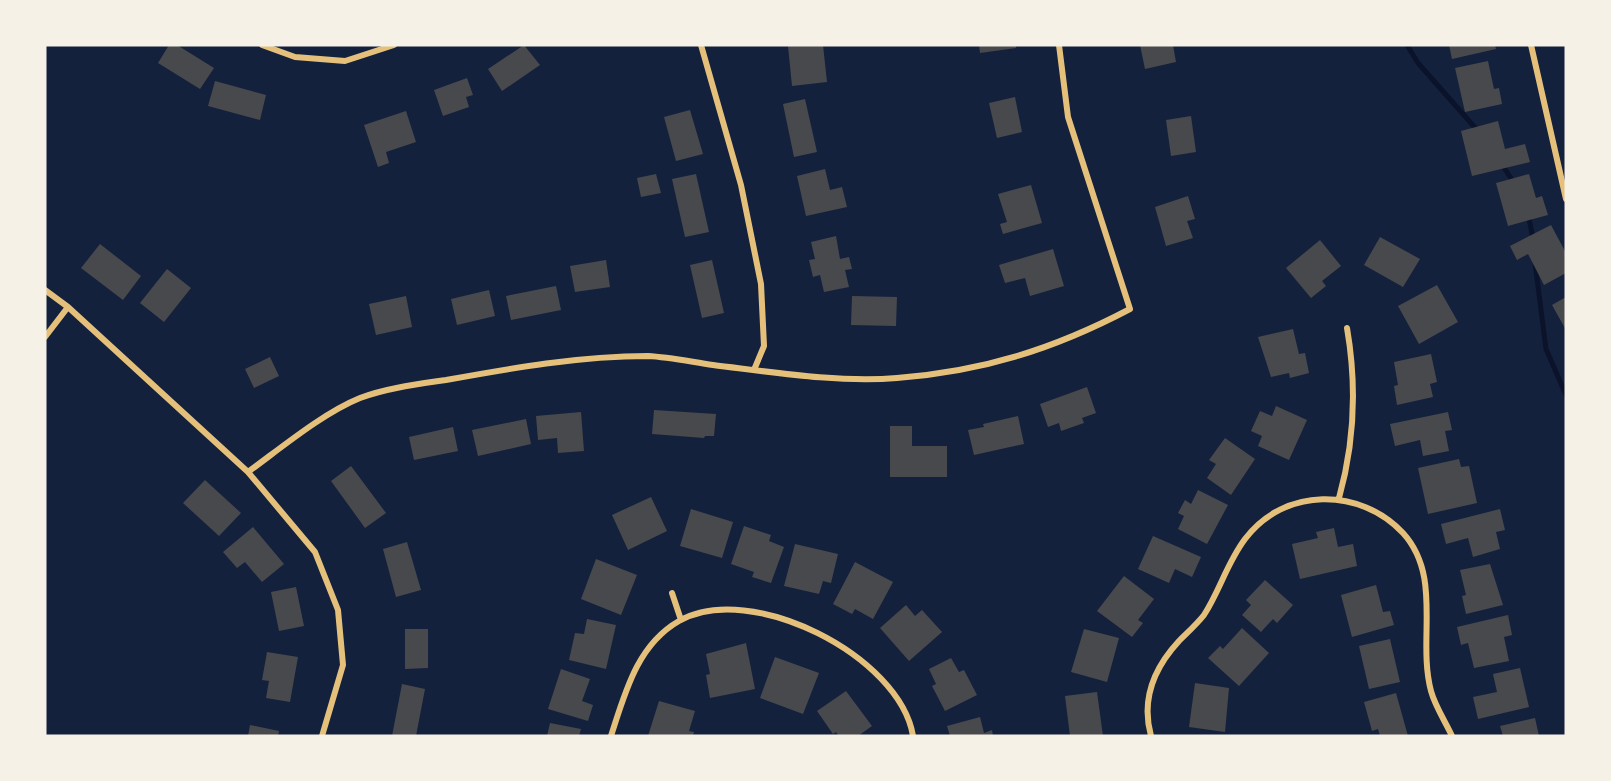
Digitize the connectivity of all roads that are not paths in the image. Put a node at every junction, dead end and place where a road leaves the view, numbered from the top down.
1 (262, 45) edge
2 (394, 45) edge
3 (701, 45) edge
4 (1059, 45) edge
5 (1531, 45) edge
6 (1566, 199) edge
7 (45, 290) edge
8 (68, 307) junction
9 (1347, 328) dead end
10 (45, 337) edge
11 (754, 370) junction
12 (248, 472) junction
13 (1340, 498) junction
14 (672, 593) dead end
15 (681, 620) junction
16 (322, 736) edge
17 (611, 736) edge
18 (913, 736) edge
19 (1151, 736) edge
20 (1452, 736) edge

1 - 2 street
3 - 11 street
4 - 11 street
5 - 6 street
7 - 8 street
8 - 10 street
8 - 12 street
9 - 13 street
11 - 12 street
12 - 16 street
13 - 19 street
13 - 20 street
14 - 15 street
15 - 17 street
15 - 18 street

